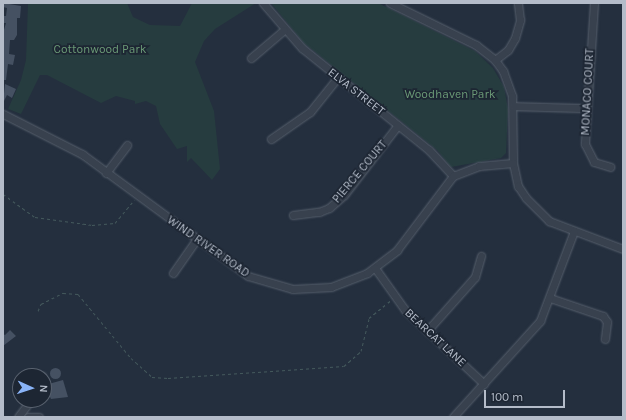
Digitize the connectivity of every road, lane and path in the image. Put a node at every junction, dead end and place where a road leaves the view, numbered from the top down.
1 (263, 3) edge
2 (390, 3) edge
3 (518, 3) edge
4 (594, 3) edge
5 (284, 30) junction
6 (251, 58) dead end
7 (495, 60) junction
8 (338, 77) junction
9 (513, 106) junction
10 (586, 108) junction
11 (3, 114) edge
12 (398, 125) junction
13 (271, 139) dead end
14 (127, 145) dead end
15 (512, 163) junction
16 (610, 167) dead end
17 (106, 173) junction
18 (453, 176) junction
19 (3, 194) edge
20 (138, 194) junction
21 (293, 215) dead end
22 (574, 231) junction
23 (196, 240) junction
24 (623, 249) edge
25 (481, 256) dead end
26 (375, 268) junction
27 (173, 273) dead end
28 (395, 297) junction
29 (550, 298) junction
30 (38, 311) dead end
31 (427, 331) junction
32 (605, 340) dead end
33 (484, 384) junction
34 (25, 408) edge
35 (18, 417) edge
36 (28, 417) edge
37 (39, 417) edge
38 (453, 417) edge

1 - 5 street, ELVA STREET
2 - 7 street
3 - 7 street
4 - 10 street, MONACO COURT
5 - 6 street
5 - 8 street, ELVA STREET
7 - 9 street
8 - 12 street, ELVA STREET
8 - 13 street
9 - 10 street
9 - 15 street
10 - 16 street, MONACO COURT
11 - 17 street, WIND RIVER ROAD
12 - 18 street, ELVA STREET
12 - 21 street, PIERCE COURT
14 - 17 street
15 - 18 street
15 - 22 street
17 - 20 street, WIND RIVER ROAD
18 - 26 street, WIND RIVER ROAD
19 - 20 path
20 - 23 street, WIND RIVER ROAD
22 - 24 street
22 - 29 street
23 - 26 street, WIND RIVER ROAD
23 - 27 street
25 - 31 street
26 - 28 street, BEARCAT LANE
28 - 30 path
28 - 31 street, BEARCAT LANE
29 - 32 street
29 - 33 street
31 - 33 street, BEARCAT LANE
33 - 38 street
34 - 35 street
36 - 37 street

